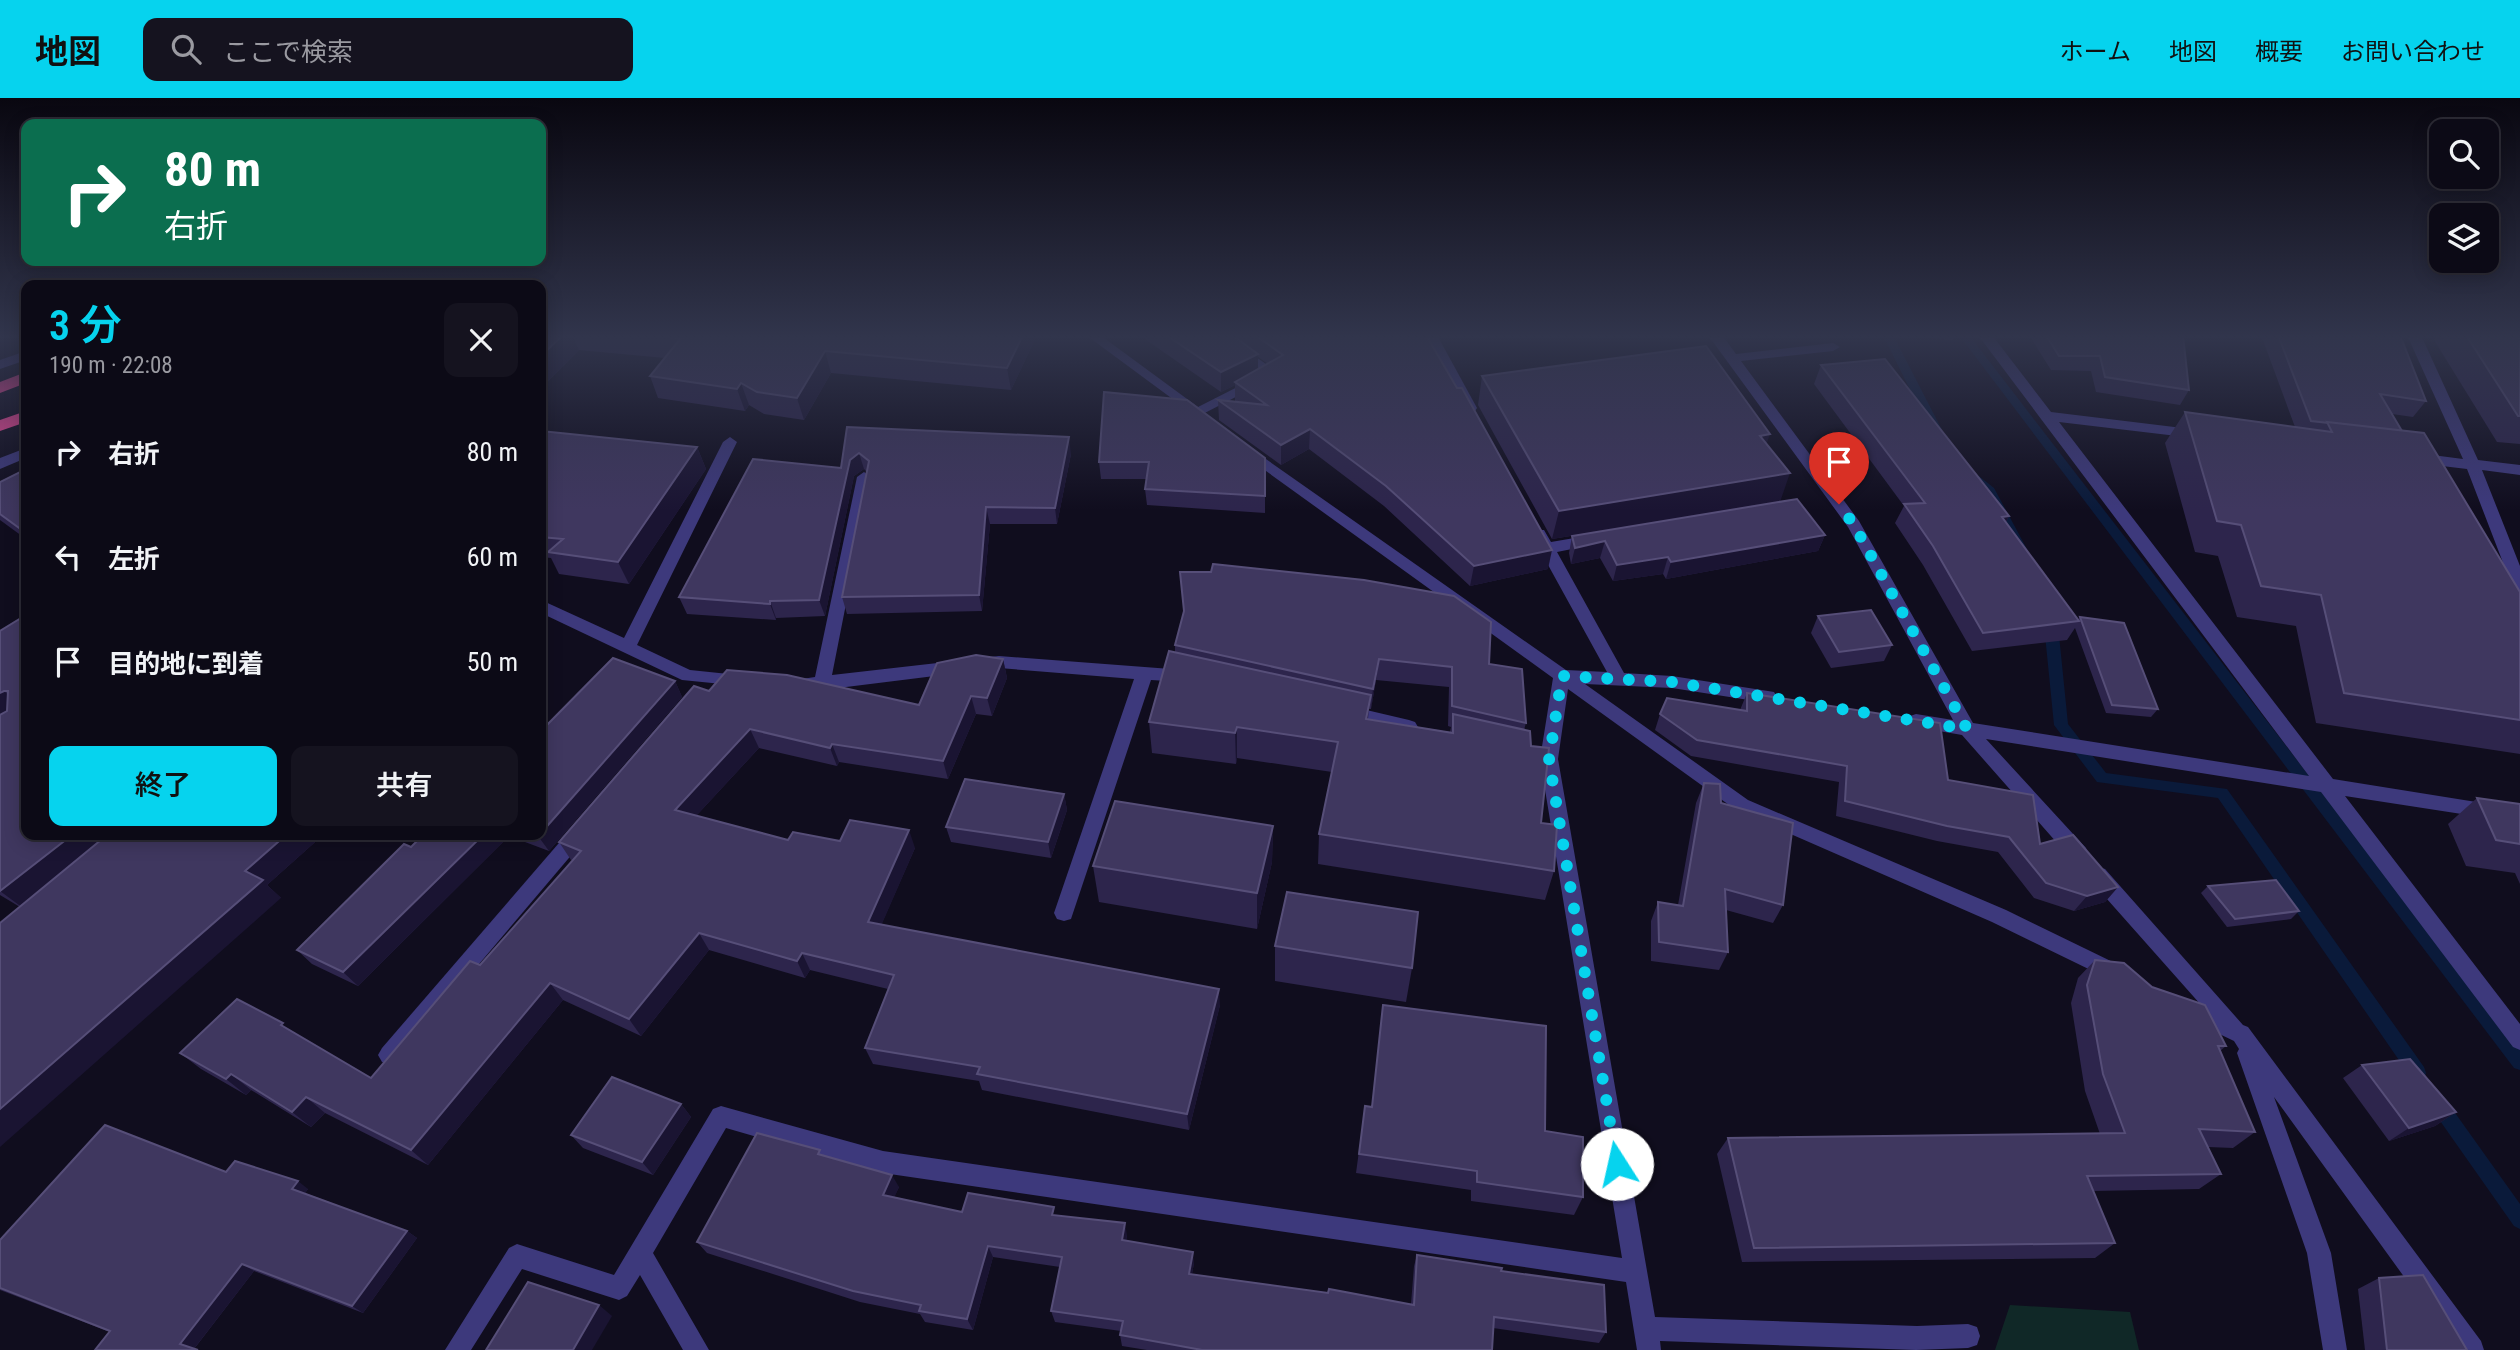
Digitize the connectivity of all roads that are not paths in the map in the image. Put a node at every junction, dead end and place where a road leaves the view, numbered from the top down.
1 (1170, 393) edge
2 (1241, 393) edge
3 (1462, 393) edge
4 (1758, 393) edge
5 (2028, 393) edge
6 (2441, 393) edge
7 (2045, 416) junction
8 (21, 418) edge
9 (1475, 418) edge
10 (0, 426) edge
11 (2210, 435) edge
12 (1230, 438) edge
13 (730, 442) dead end
14 (21, 455) edge
15 (2404, 457) edge
16 (0, 464) edge
17 (2473, 465) junction
18 (2520, 470) edge
19 (864, 477) edge
20 (1534, 524) edge
21 (1612, 537) edge
22 (1547, 548) junction
23 (2520, 586) edge
24 (546, 609) edge
25 (628, 647) junction
26 (1145, 672) junction
27 (1562, 676) junction
28 (713, 677) junction
29 (1195, 678) edge
30 (1619, 679) junction
31 (754, 681) edge
32 (782, 684) edge
33 (822, 684) junction
34 (695, 698) edge
35 (1793, 701) edge
36 (1331, 709) edge
37 (1900, 718) edge
38 (1967, 729) junction
39 (1426, 731) edge
40 (2320, 783) junction
41 (2520, 816) edge
42 (587, 824) edge
43 (1064, 913) dead end
44 (2132, 981) edge
45 (2180, 1005) edge
46 (2241, 1034) junction
47 (2520, 1040) edge
48 (389, 1055) edge
49 (640, 1253) junction
50 (1634, 1272) junction
51 (1968, 1336) dead end
52 (1647, 1339) edge
53 (1918, 1344) edge
54 (457, 1350) edge
55 (697, 1350) edge
56 (2335, 1350) edge
57 (2472, 1350) edge

1 - 2 street
3 - 9 street
4 - 38 street
5 - 7 street
6 - 17 street
7 - 11 street
7 - 40 street
8 - 10 highway
12 - 27 street
13 - 25 street
14 - 16 street
15 - 17 street
17 - 18 street
17 - 23 street
19 - 33 street
20 - 22 street
21 - 22 street
22 - 30 street
24 - 25 street
25 - 28 street
26 - 29 street
26 - 33 street
26 - 43 street
27 - 30 street
27 - 44 street
27 - 50 street
28 - 31 street
28 - 34 street
30 - 35 street
32 - 33 street
36 - 39 street
37 - 38 street
38 - 40 street
38 - 46 street
40 - 41 street
40 - 47 street
42 - 48 street
45 - 46 street
46 - 56 street
46 - 57 street
49 - 50 street
49 - 54 street
49 - 55 street
50 - 52 street
51 - 53 street
52 - 53 street

